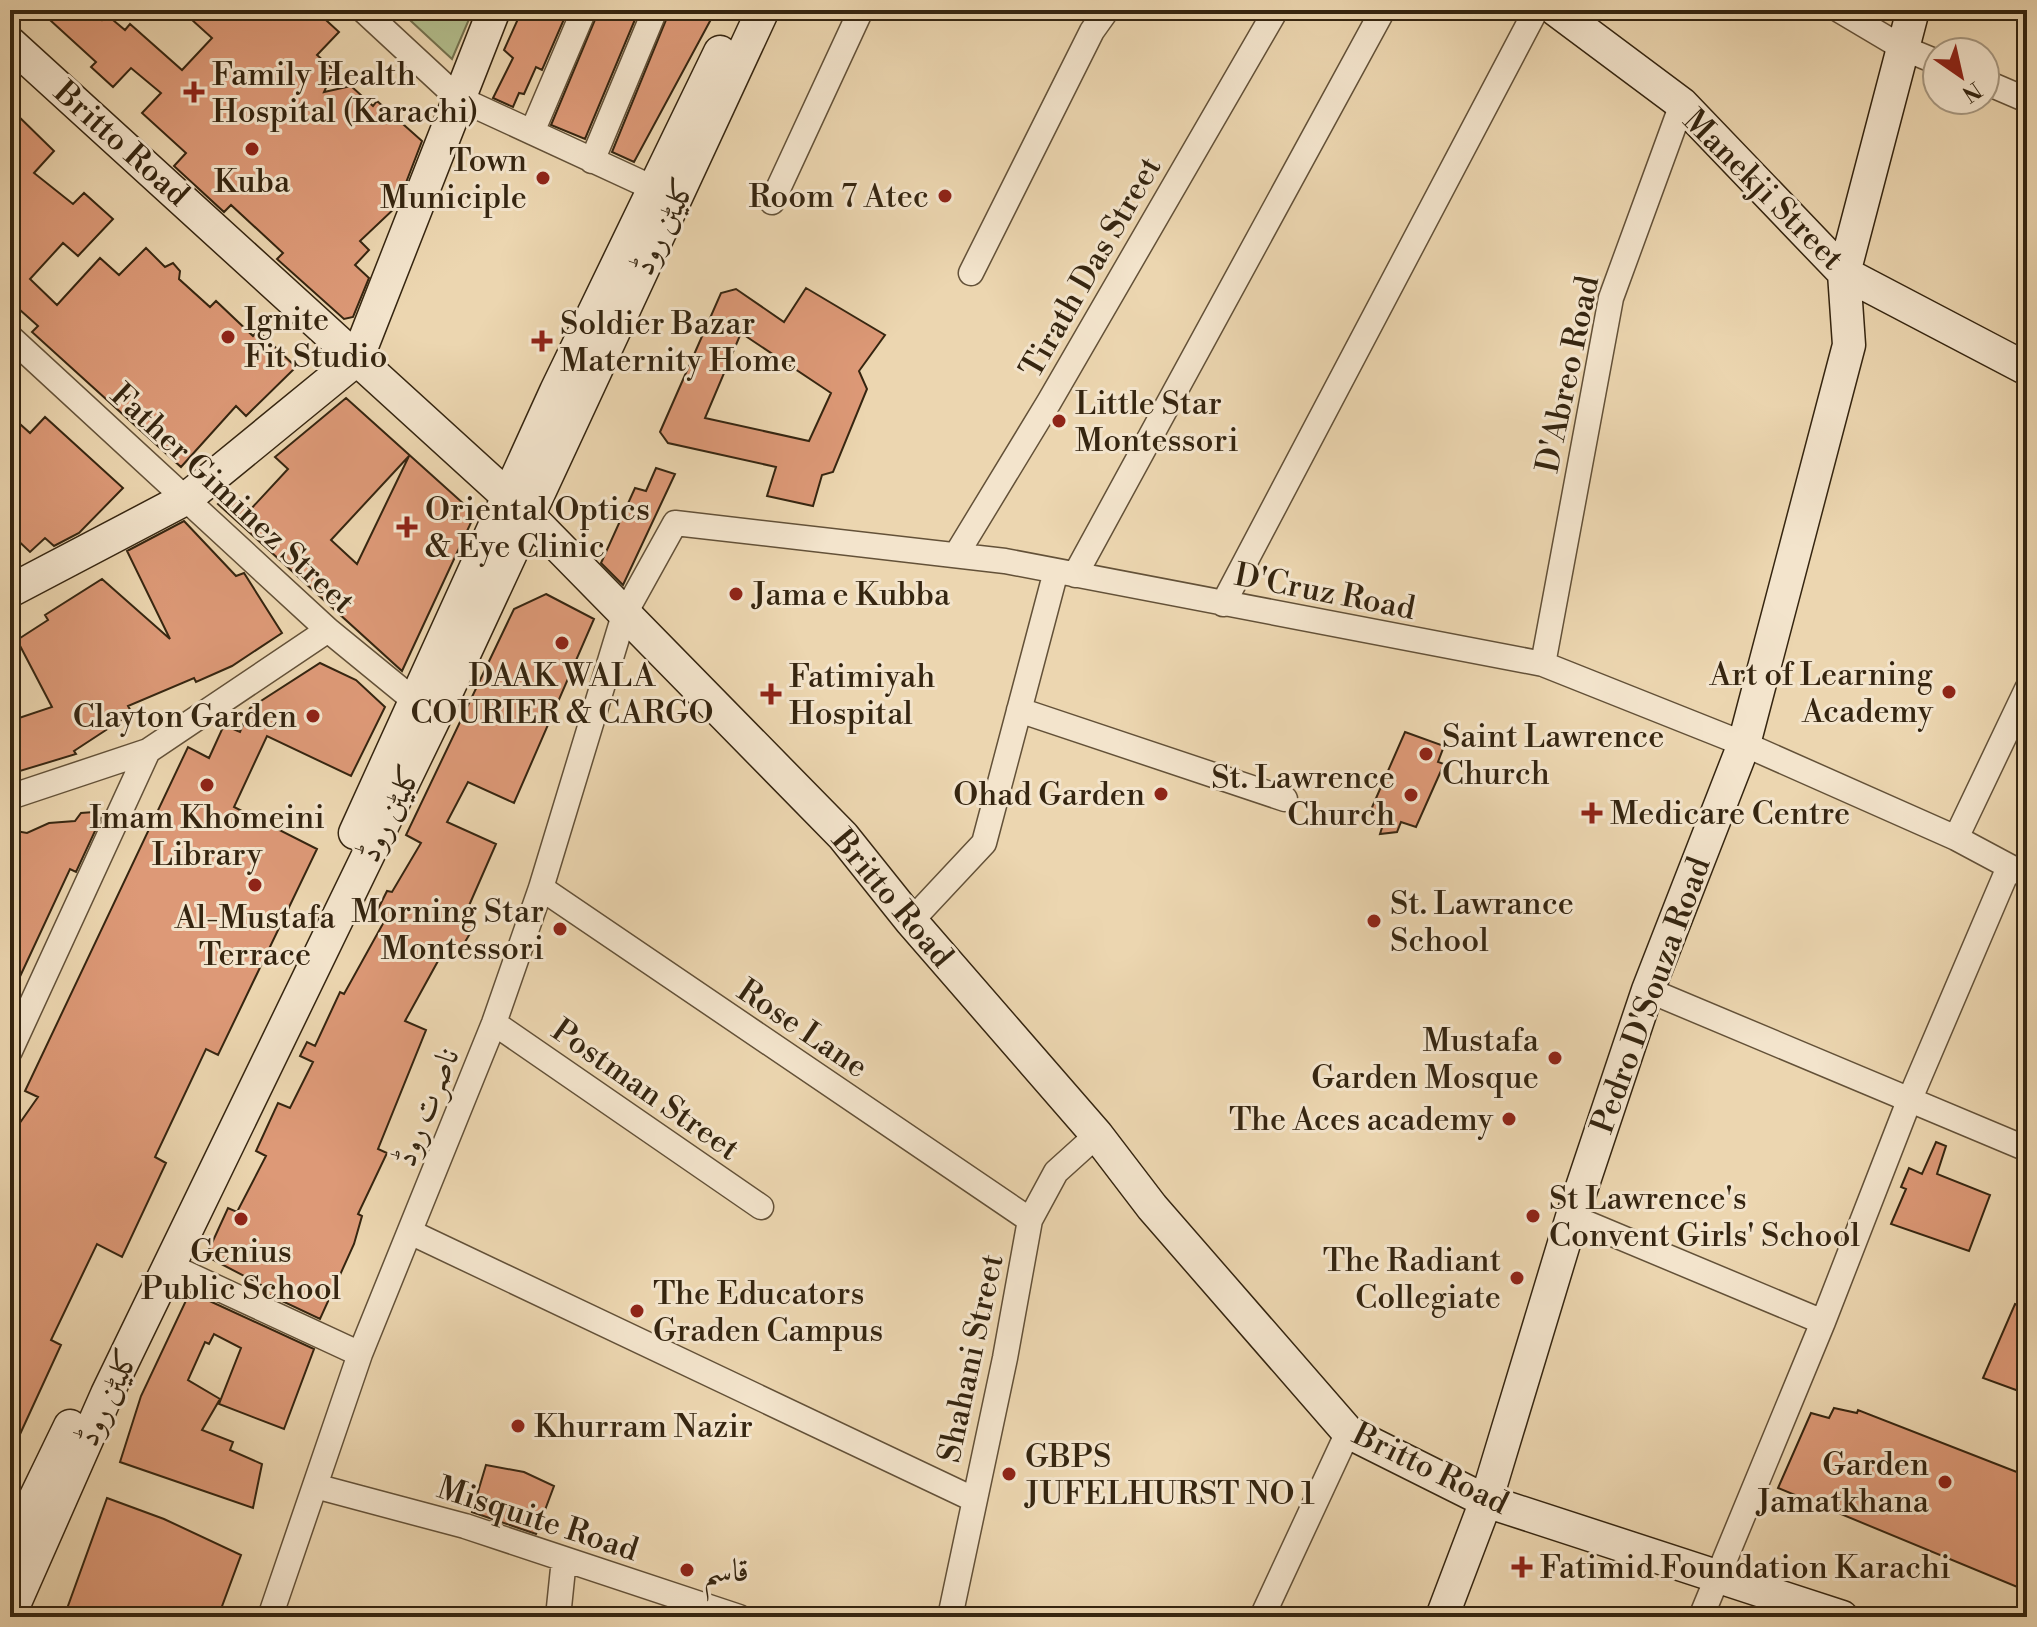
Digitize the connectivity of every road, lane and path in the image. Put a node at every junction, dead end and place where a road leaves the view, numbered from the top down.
1 (363, 10) edge
2 (494, 10) edge
3 (584, 10) edge
4 (655, 10) edge
5 (741, 10) edge
6 (763, 10) edge
7 (861, 10) edge
8 (1107, 10) edge
9 (1276, 10) edge
10 (1383, 10) edge
11 (1536, 10) edge
12 (1556, 10) edge
13 (1839, 10) edge
14 (1913, 10) edge
15 (10, 43) edge
16 (1903, 48) junction
17 (1921, 55) edge
18 (2001, 89) edge
19 (458, 98) junction
20 (2027, 100) edge
21 (1682, 104) junction
22 (532, 132) junction
23 (592, 161) junction
24 (653, 188) junction
25 (772, 202) dead end
26 (971, 273) dead end
27 (1844, 273) junction
28 (10, 337) edge
29 (357, 359) junction
30 (2027, 369) edge
31 (187, 498) junction
32 (518, 506) junction
33 (956, 555) junction
34 (1065, 573) junction
35 (13, 587) edge
36 (1223, 604) junction
37 (624, 615) junction
38 (328, 630) junction
39 (1543, 664) junction
40 (2027, 689) edge
41 (416, 702) junction
42 (1019, 710) junction
43 (1744, 744) junction
44 (148, 751) junction
45 (10, 797) edge
46 (1285, 799) dead end
47 (1956, 838) junction
48 (2018, 872) edge
49 (541, 888) junction
50 (911, 921) junction
51 (1648, 990) junction
52 (494, 1023) junction
53 (10, 1051) edge
54 (1909, 1101) junction
55 (1097, 1135) junction
56 (2027, 1149) edge
57 (761, 1207) dead end
58 (1572, 1217) junction
59 (1030, 1220) junction
60 (410, 1232) junction
61 (170, 1266) junction
62 (1823, 1322) junction
63 (360, 1354) junction
64 (1348, 1432) junction
65 (315, 1486) junction
66 (973, 1499) junction
67 (1486, 1501) junction
68 (22, 1505) edge
69 (10, 1550) edge
70 (564, 1559) junction
71 (1717, 1574) junction
72 (10, 1614) edge
73 (1836, 1616) edge
74 (270, 1617) edge
75 (558, 1617) edge
76 (739, 1617) edge
77 (950, 1617) edge
78 (1262, 1617) edge
79 (1442, 1617) edge
80 (1701, 1617) edge

1 - 19 street
2 - 19 street
3 - 22 street
4 - 23 street
5 - 24 street, کلیٹن روڈ
6 - 32 street, کلیٹن روڈ
7 - 25 street
8 - 26 street
9 - 33 street, Tirath Das Street
10 - 34 street
11 - 36 street
12 - 21 street, Manekji Street
13 - 16 street
14 - 16 street, Pedro D'Souza Road
15 - 29 street, Britto Road
16 - 17 street
16 - 27 street, Pedro D'Souza Road
18 - 20 street
19 - 22 street
19 - 29 street
21 - 27 street, Manekji Street
21 - 39 street, D'Abreo Road
22 - 23 street
23 - 24 street
24 - 32 street, کلیٹن روڈ
27 - 30 street, Manekji Street
27 - 43 street, Pedro D'Souza Road
28 - 31 street, Father Giminez Street
29 - 31 street
29 - 32 street, Britto Road
31 - 35 street
31 - 38 street, Father Giminez Street
32 - 37 street, Britto Road
32 - 41 street, کلیٹن روڈ
32 - 61 street, کلیٹن روڈ
33 - 34 street, D'Cruz Road
33 - 37 street, D'Cruz Road
34 - 36 street, D'Cruz Road
34 - 42 street
36 - 39 street, D'Cruz Road
37 - 49 street, ناصرت روڈ
37 - 50 street, Britto Road
38 - 41 street, Father Giminez Street
38 - 44 street
39 - 43 street, D'Cruz Road
40 - 47 street
41 - 68 street, کلیٹن روڈ
42 - 46 street
42 - 50 street
43 - 47 street, D'Cruz Road
43 - 51 street, Pedro D'Souza Road
44 - 45 street
44 - 53 street
47 - 48 street, D'Cruz Road
48 - 54 street
49 - 52 street, ناصرت روڈ
49 - 59 street, Rose Lane
50 - 55 street, Britto Road
51 - 54 street
51 - 58 street, Pedro D'Souza Road
52 - 57 street, Postman Street
52 - 60 street, ناصرت روڈ
54 - 56 street
54 - 62 street
55 - 59 street, Shahani Street
55 - 64 street, Britto Road
58 - 62 street
58 - 67 street, Pedro D'Souza Road
59 - 66 street, Shahani Street
60 - 63 street, ناصرت روڈ
60 - 66 street
61 - 63 street
61 - 72 street, کلیٹن روڈ
62 - 71 street
63 - 65 street, ناصرت روڈ
64 - 67 street, Britto Road
64 - 78 street
65 - 70 street, Misquite Road
65 - 74 street, ناصرت روڈ
66 - 77 street, Shahani Street
67 - 71 street, Britto Road
67 - 79 street, Pedro D'Souza Road
68 - 69 street, کلیٹن روڈ
70 - 75 street
70 - 76 street, Misquite Road
71 - 73 street, Britto Road
71 - 80 street

